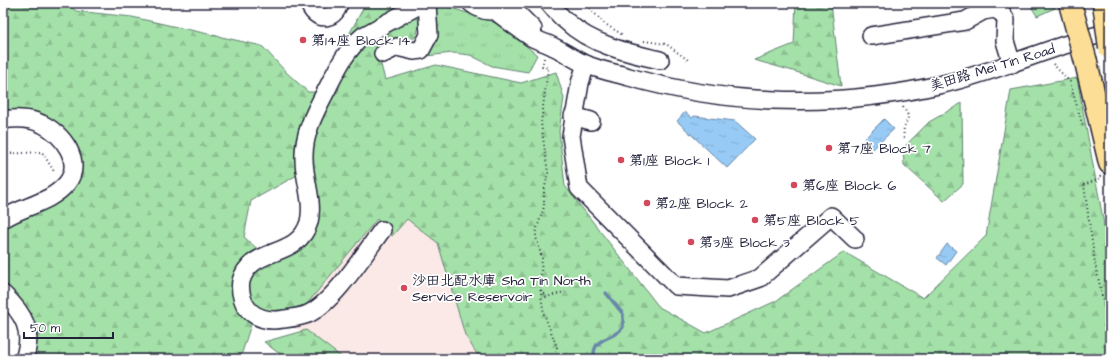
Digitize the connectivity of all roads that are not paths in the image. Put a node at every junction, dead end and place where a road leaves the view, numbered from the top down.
1 (309, 3) edge
2 (339, 3) edge
3 (510, 3) edge
4 (549, 3) edge
5 (1070, 3) edge
6 (1104, 3) edge
7 (426, 4) edge
8 (469, 6) edge
9 (500, 7) edge
10 (1110, 32) edge
11 (871, 36) dead end
12 (546, 48) junction
13 (1110, 48) edge
14 (383, 54) dead end
15 (660, 60) dead end
16 (586, 64) junction
17 (1012, 64) junction
18 (573, 116) junction
19 (3, 120) edge
20 (591, 121) dead end
21 (1104, 168) edge
22 (3, 219) edge
23 (382, 230) dead end
24 (855, 239) dead end
25 (3, 294) edge
26 (24, 359) edge

1 - 2 street
3 - 12 street, 美田路 Mei Tin Road
4 - 15 street
5 - 21 highway, bridge
6 - 13 highway, bridge
7 - 14 street
7 - 23 street
8 - 9 street
9 - 12 street, 美田路 Mei Tin Road
10 - 17 street, 美田路 Mei Tin Road
11 - 17 street
12 - 16 street, 美田路 Mei Tin Road
16 - 17 street, 美田路 Mei Tin Road
16 - 18 street
18 - 20 street
18 - 24 street
19 - 22 street
25 - 26 street

